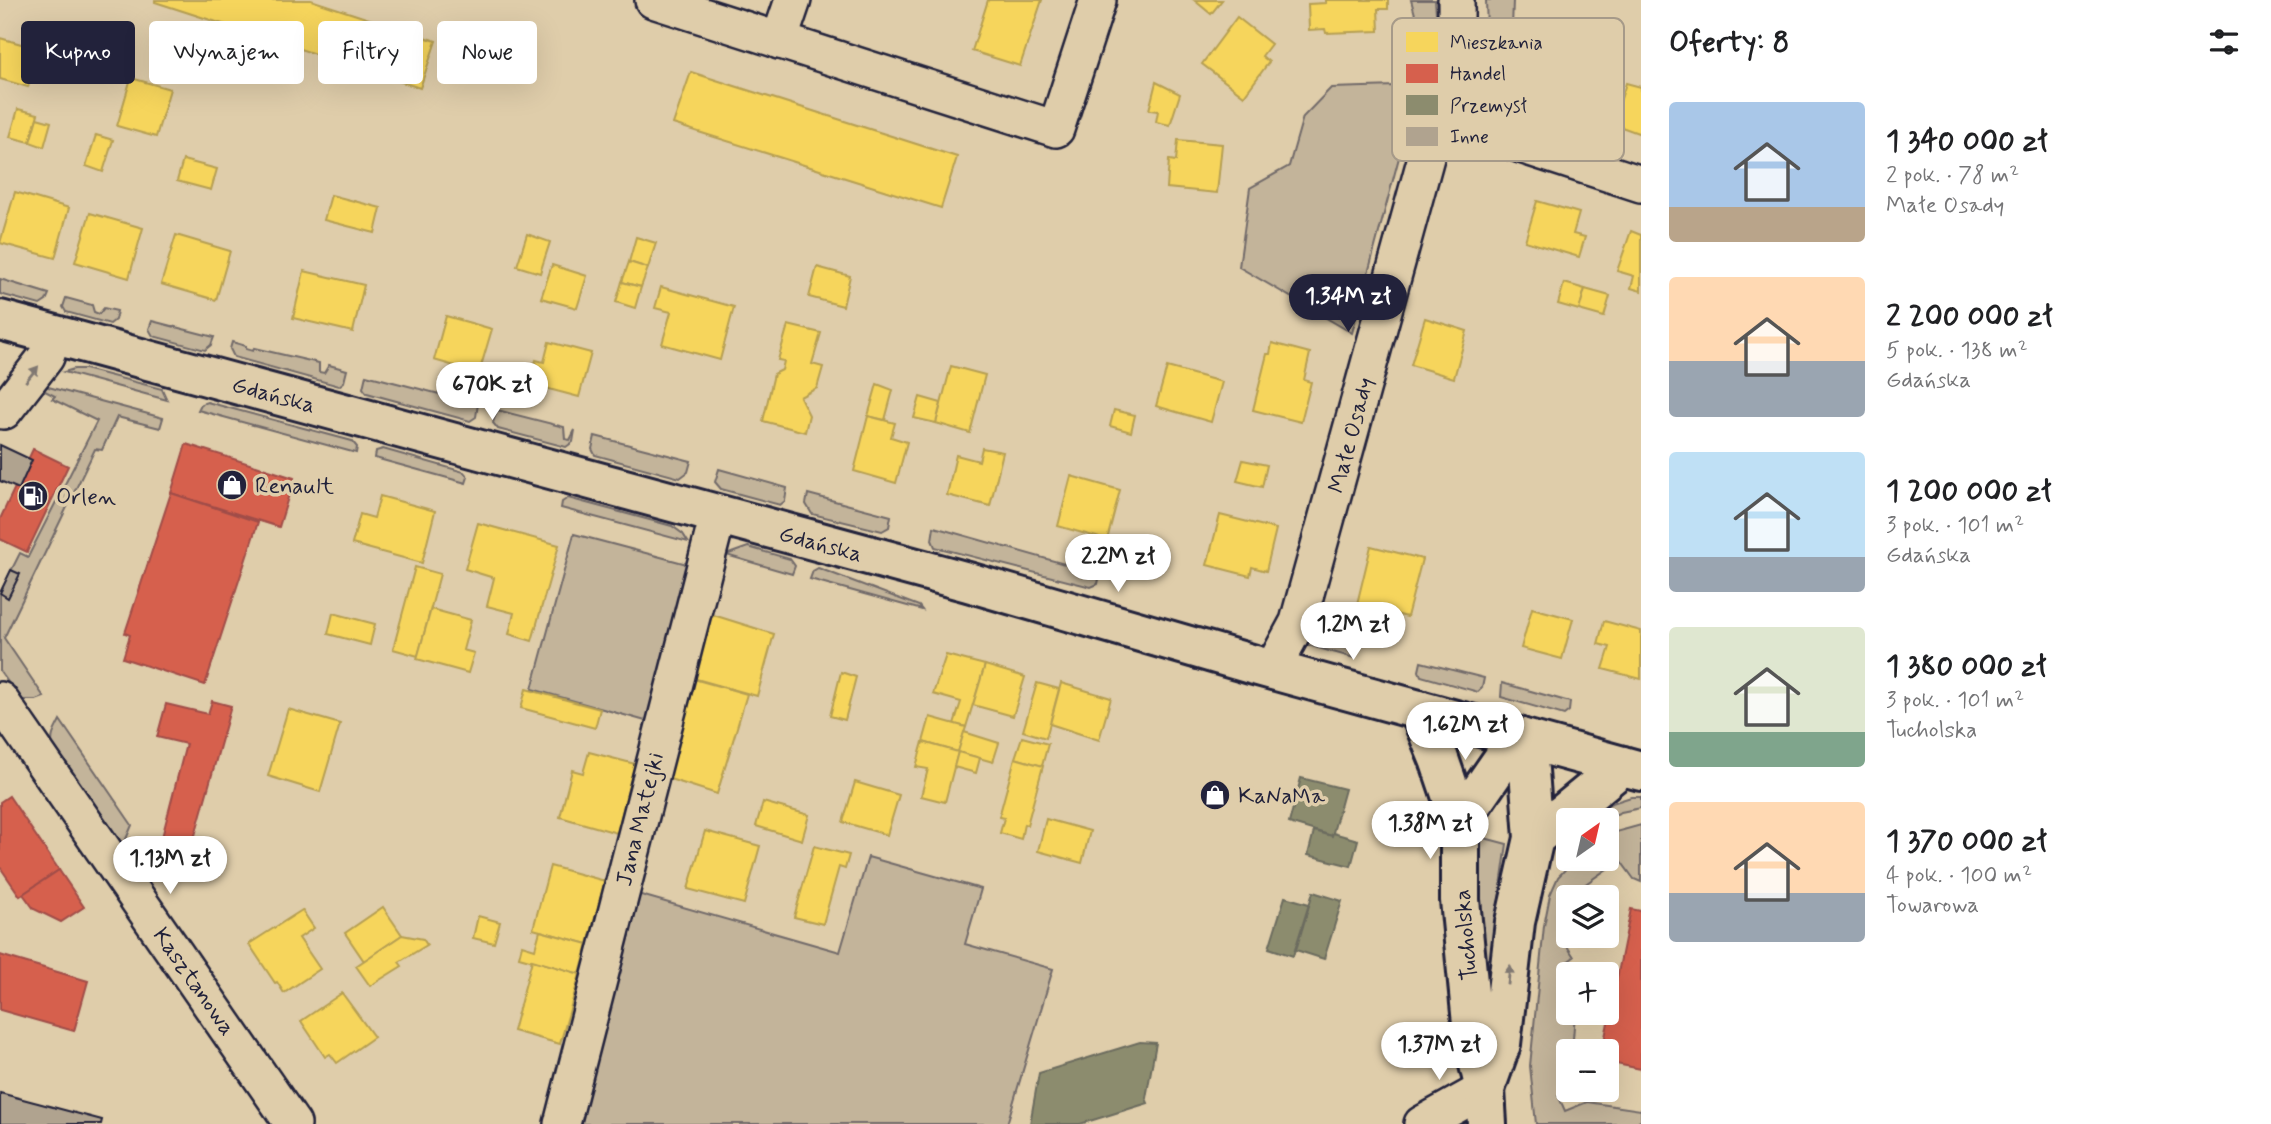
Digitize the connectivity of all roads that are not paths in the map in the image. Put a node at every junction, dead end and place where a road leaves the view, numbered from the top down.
1 (653, 0) edge
2 (793, 0) edge
3 (1098, 0) edge
4 (1456, 0) edge
5 (1456, 18) edge
6 (779, 41) junction
7 (1425, 161) edge
8 (1570, 161) edge
9 (1641, 184) edge
10 (0, 320) edge
11 (54, 334) junction
12 (2, 410) edge
13 (718, 515) junction
14 (1272, 670) junction
15 (0, 700) edge
16 (1419, 710) junction
17 (1518, 737) junction
18 (1632, 769) edge
19 (1460, 821) junction
20 (1535, 838) junction
21 (1486, 1107) edge
22 (293, 1124) edge
23 (562, 1124) edge
24 (1422, 1124) edge

1 - 6 street
2 - 6 street
3 - 6 street
4 - 5 street, Małe Osady
7 - 14 street, Małe Osady
8 - 9 street
10 - 11 main road, Gdańska
12 -> 11 street
11 - 13 main road, Gdańska
13 - 14 main road, Gdańska
13 - 23 street, Jana Matejki
14 - 16 main road, Gdańska
15 - 22 street, Kasztanowa
16 - 17 main road, Gdańska
16 - 19 main road, Tucholska
17 - 18 main road, Gdańska
17 - 19 main road
17 - 20 main road, Tucholska
18 - 20 main road
19 - 21 main road, Tucholska
21 -> 20 main road, Tucholska
21 - 24 street

